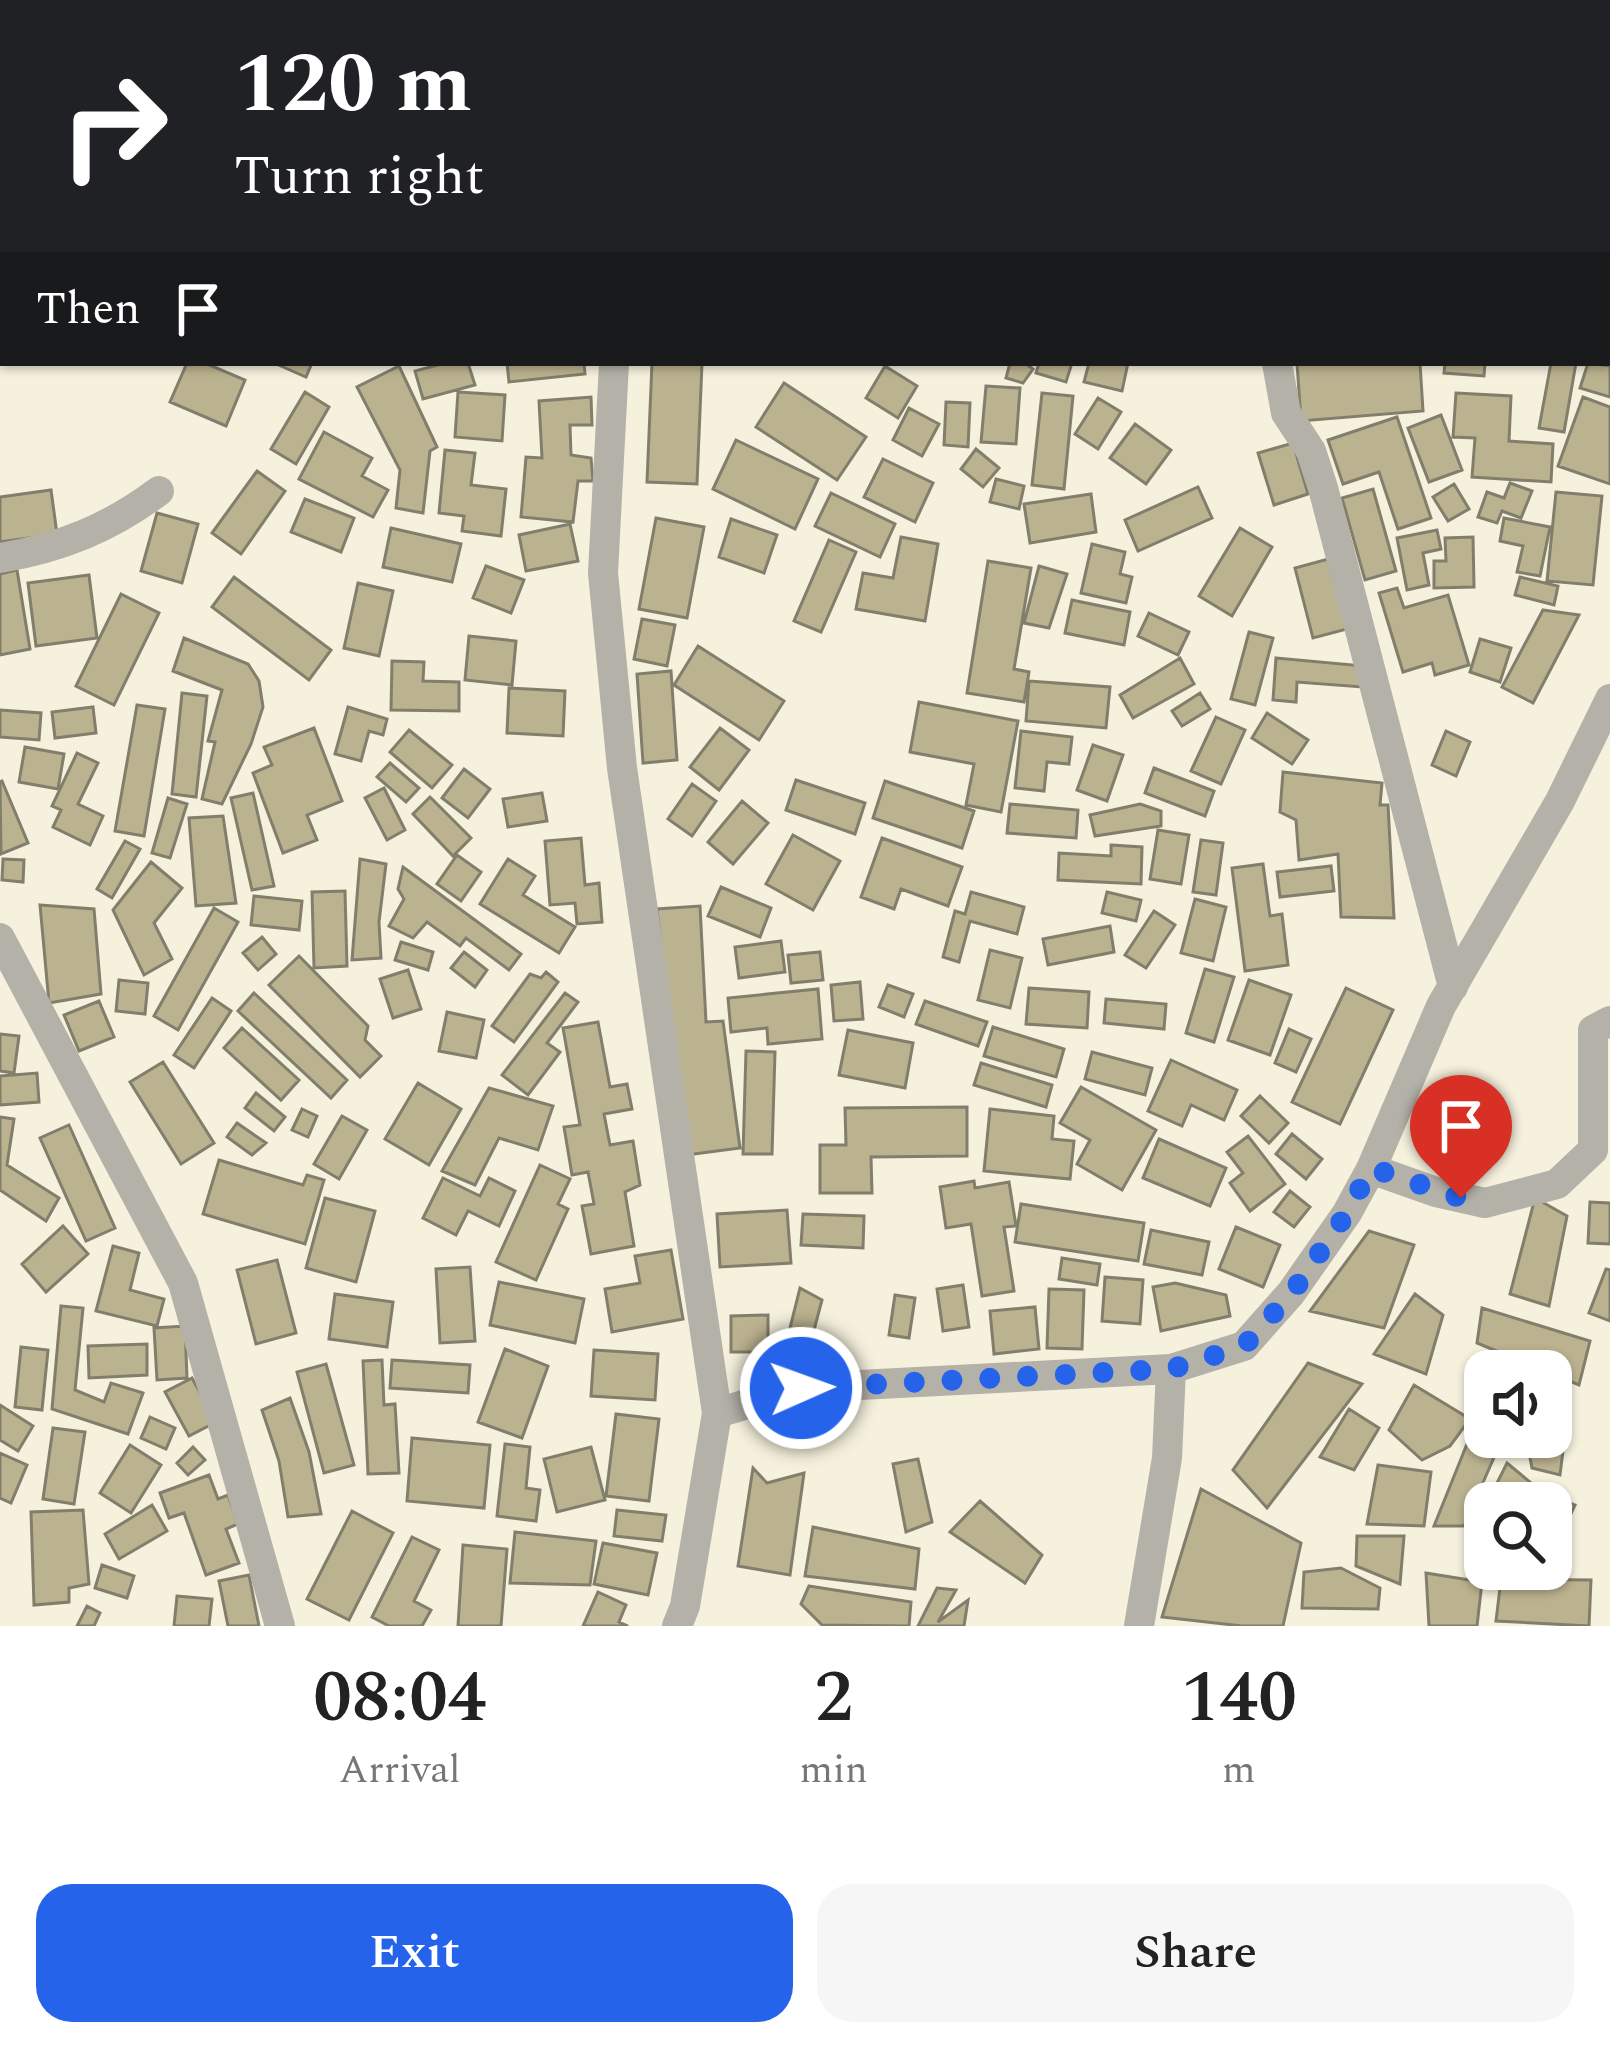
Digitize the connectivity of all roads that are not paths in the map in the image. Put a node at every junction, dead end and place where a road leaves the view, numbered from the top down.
1 (614, 366) edge
2 (1278, 366) edge
3 (158, 490) dead end
4 (0, 558) edge
5 (1610, 699) edge
6 (0, 938) edge
7 (1453, 988) junction
8 (1610, 1021) edge
9 (1371, 1168) junction
10 (1171, 1369) junction
11 (717, 1414) junction
12 (280, 1626) edge
13 (677, 1626) edge
14 (1139, 1626) edge

1 - 11 street
2 - 7 street
3 - 4 street
5 - 7 street
6 - 12 street
7 - 9 street
8 - 9 street
9 - 10 street
10 - 11 street
10 - 14 street
11 - 13 street

